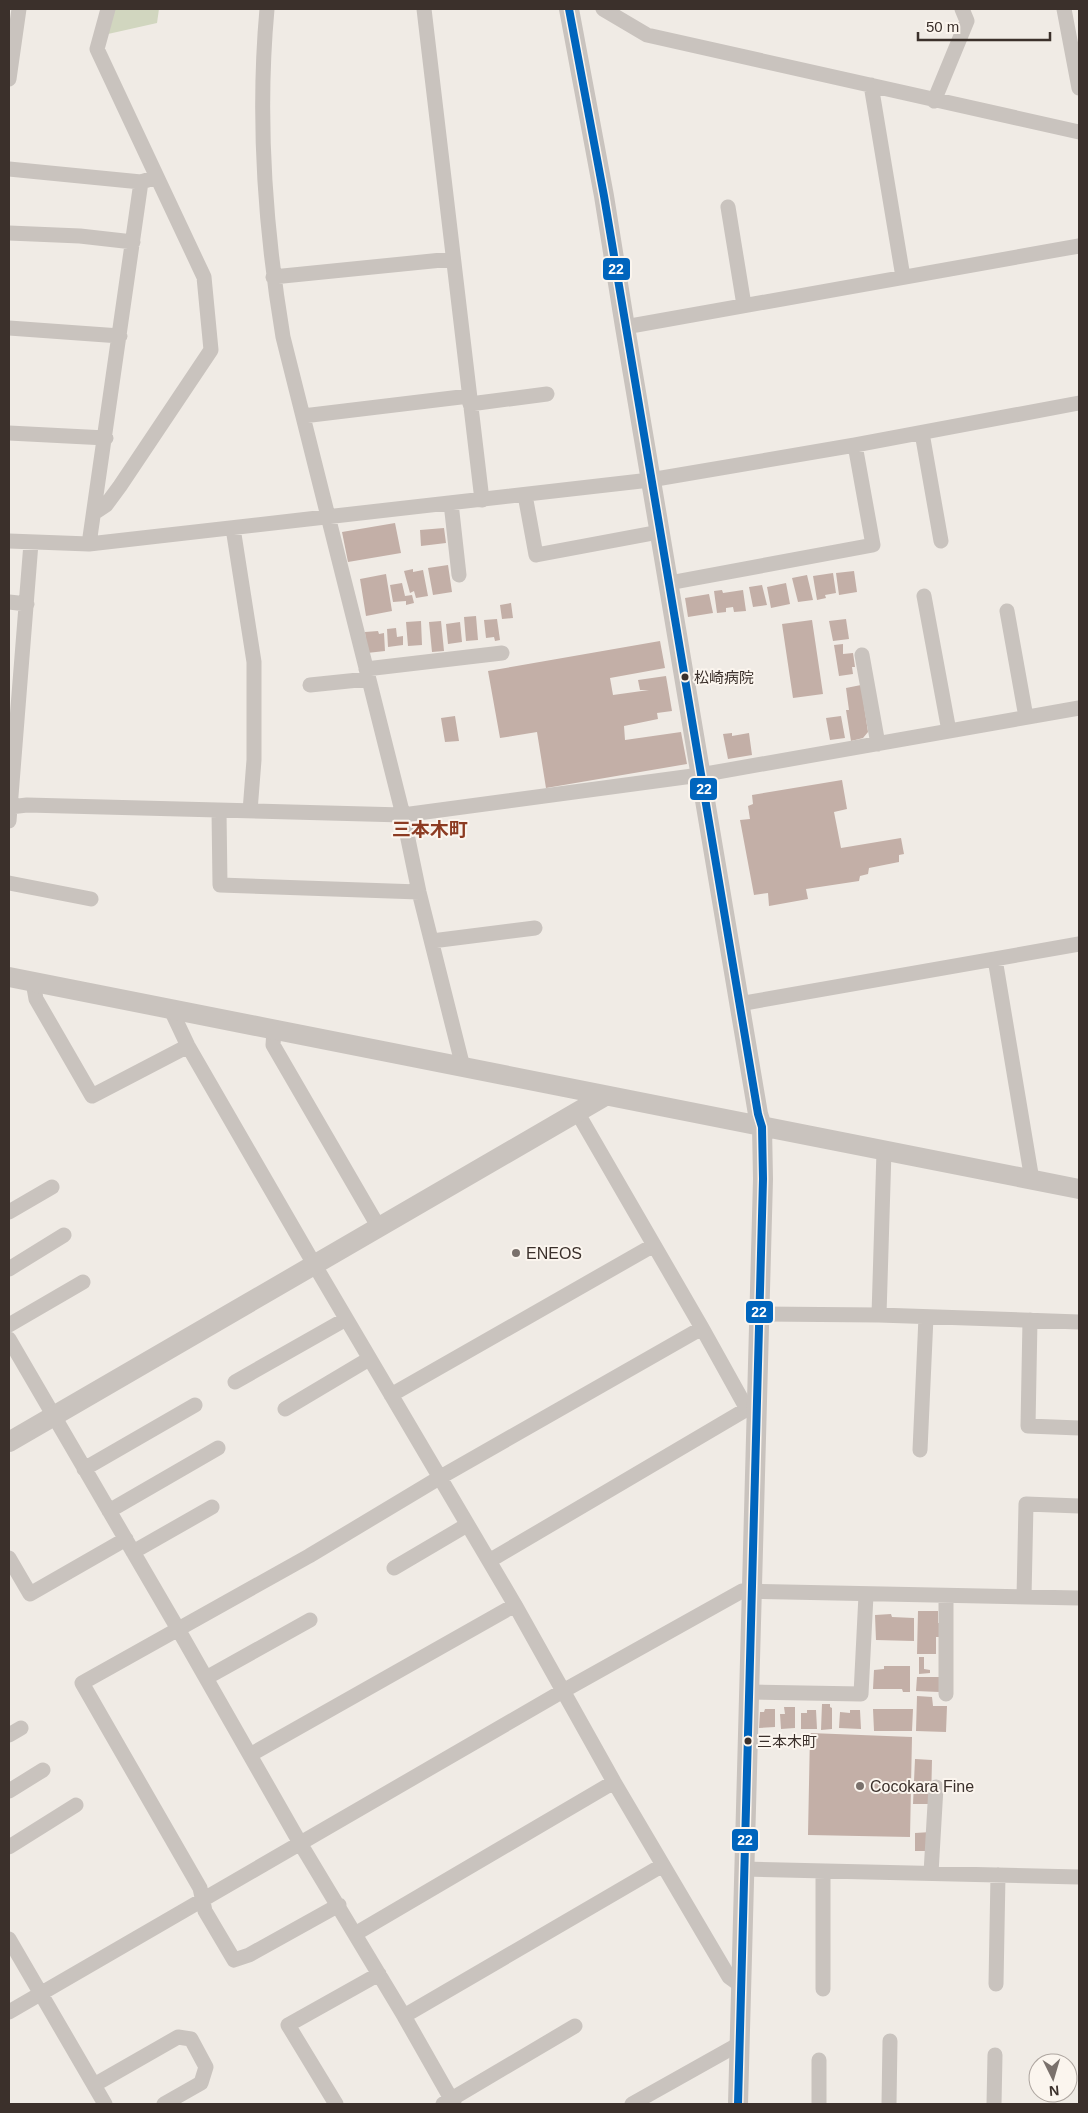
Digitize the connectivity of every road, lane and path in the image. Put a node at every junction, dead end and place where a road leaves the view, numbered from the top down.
1 (19, 9) edge
2 (108, 9) edge
3 (267, 9) edge
4 (424, 9) edge
5 (569, 9) edge
6 (603, 9) edge
7 (962, 9) edge
8 (1064, 9) edge
9 (9, 79) edge
10 (871, 85) junction
11 (1079, 88) edge
12 (934, 100) junction
13 (1079, 132) edge
14 (9, 169) edge
15 (157, 177) junction
16 (141, 182) junction
17 (728, 207) dead end
18 (9, 233) edge
19 (133, 242) junction
20 (1079, 246) edge
21 (452, 259) junction
22 (903, 276) junction
23 (273, 277) junction
24 (744, 305) junction
25 (624, 327) junction
26 (9, 328) edge
27 (120, 336) junction
28 (547, 394) dead end
29 (470, 400) junction
30 (1079, 403) edge
31 (303, 416) junction
32 (922, 433) junction
33 (9, 434) edge
34 (106, 438) junction
35 (855, 446) junction
36 (650, 480) junction
37 (524, 495) junction
38 (482, 500) junction
39 (450, 504) junction
40 (94, 513) junction
41 (328, 516) junction
42 (234, 528) junction
43 (659, 532) junction
44 (9, 541) edge
45 (941, 541) dead end
46 (31, 543) junction
47 (89, 544) junction
48 (459, 575) dead end
49 (669, 583) junction
50 (924, 596) dead end
51 (9, 602) edge
52 (27, 604) junction
53 (1007, 611) dead end
54 (502, 652) dead end
55 (862, 655) dead end
56 (367, 674) junction
57 (310, 685) dead end
58 (1079, 708) edge
59 (14, 709) edge
60 (1026, 718) junction
61 (949, 731) junction
62 (878, 744) junction
63 (700, 775) junction
64 (219, 811) junction
65 (250, 811) junction
66 (9, 814) edge
67 (403, 815) junction
68 (9, 883) edge
69 (419, 892) junction
70 (91, 900) dead end
71 (535, 928) dead end
72 (432, 941) junction
73 (1079, 944) edge
74 (995, 959) junction
75 (9, 977) edge
76 (33, 982) junction
77 (739, 1004) junction
78 (171, 1010) junction
79 (274, 1030) junction
80 (188, 1046) junction
81 (463, 1067) junction
82 (605, 1096) junction
83 (577, 1112) junction
84 (762, 1127) junction
85 (884, 1151) junction
86 (1032, 1180) junction
87 (52, 1187) dead end
88 (1079, 1190) edge
89 (9, 1212) edge
90 (378, 1226) junction
91 (64, 1235) dead end
92 (654, 1245) junction
93 (314, 1264) junction
94 (9, 1269) edge
95 (83, 1282) dead end
96 (758, 1314) junction
97 (879, 1316) junction
98 (926, 1317) junction
99 (346, 1319) junction
100 (1030, 1320) junction
101 (1079, 1322) edge
102 (9, 1326) edge
103 (702, 1328) junction
104 (9, 1339) edge
105 (369, 1359) junction
106 (235, 1382) dead end
107 (391, 1395) junction
108 (196, 1405) dead end
109 (286, 1408) dead end
110 (751, 1410) junction
111 (53, 1417) junction
112 (1079, 1428) edge
113 (9, 1442) edge
114 (218, 1448) dead end
115 (920, 1450) dead end
116 (84, 1469) junction
117 (440, 1478) junction
118 (1079, 1506) edge
119 (212, 1507) dead end
120 (109, 1511) junction
121 (467, 1525) junction
122 (129, 1546) junction
123 (9, 1558) edge
124 (489, 1561) junction
125 (394, 1568) dead end
126 (751, 1590) junction
127 (866, 1595) junction
128 (946, 1596) junction
129 (1024, 1596) junction
130 (1079, 1598) edge
131 (515, 1605) junction
132 (310, 1620) dead end
133 (178, 1629) junction
134 (206, 1678) junction
135 (563, 1692) junction
136 (748, 1692) junction
137 (946, 1694) dead end
138 (250, 1755) junction
139 (43, 1770) dead end
140 (614, 1782) junction
141 (936, 1787) dead end
142 (9, 1791) edge
143 (76, 1806) dead end
144 (300, 1843) junction
145 (9, 1847) edge
146 (662, 1865) junction
147 (744, 1869) junction
148 (823, 1871) junction
149 (931, 1873) junction
150 (998, 1875) junction
151 (1079, 1876) edge
152 (202, 1899) junction
153 (339, 1905) junction
154 (355, 1934) junction
155 (9, 1939) edge
156 (379, 1974) junction
157 (996, 1984) dead end
158 (740, 1985) junction
159 (822, 1989) dead end
160 (40, 1993) junction
161 (9, 2012) edge
162 (404, 2016) junction
163 (575, 2026) dead end
164 (890, 2042) dead end
165 (739, 2044) junction
166 (995, 2055) dead end
167 (819, 2060) dead end
168 (94, 2085) junction
169 (449, 2103) edge
170 (105, 2104) edge
171 (164, 2104) edge
172 (336, 2104) edge
173 (632, 2104) edge
174 (738, 2104) edge
175 (818, 2104) edge
176 (889, 2104) edge
177 (994, 2104) edge

1 - 9 street
2 - 15 street
3 - 23 street
4 - 21 street
5 - 25 street
6 - 10 street
7 - 12 street
8 - 11 street
10 - 12 street
10 - 22 street
12 - 13 street
14 - 16 street
15 - 16 street
15 - 40 street
16 - 19 street
17 - 24 street
18 - 19 street
19 - 27 street
20 - 22 street
21 - 23 street
21 - 29 street
22 - 24 street
23 - 31 street
24 - 25 street
25 - 36 street
26 - 27 street
27 - 34 street
28 - 29 street
29 - 31 street
29 - 38 street
30 - 32 street
31 - 41 street
32 - 35 street
32 - 45 street
33 - 34 street
34 - 40 street
35 - 36 street
35 - 49 street
36 - 37 street
36 - 43 street
37 - 38 street
37 - 43 street
38 - 39 street
39 - 41 street
39 - 48 street
40 - 47 street
41 - 42 street
41 - 56 street
42 - 47 street
42 - 65 street
43 - 49 street
44 - 46 street
46 - 47 street
46 - 52 street
49 - 63 street
50 - 61 street
51 - 52 street
52 - 59 street
53 - 60 street
54 - 56 street
55 - 62 street
56 - 57 street
56 - 67 street
58 - 60 street
59 - 66 street
60 - 61 street
61 - 62 street
62 - 63 street
63 - 67 street
63 - 77 street
64 - 65 street
64 - 66 street
64 - 69 street
65 - 67 street
67 - 69 street
68 - 70 street
69 - 72 street
71 - 72 street
72 - 81 street
73 - 74 street
74 - 77 street
74 - 86 street
75 - 76 street
76 - 78 street
76 - 80 street
77 - 84 street
78 - 79 street
78 - 80 street
79 - 81 street
79 - 90 street
80 - 93 street
81 - 82 street
82 - 83 street
82 - 84 street
83 - 90 street
83 - 92 street
84 - 85 street
84 - 96 street
85 - 86 street
85 - 97 street
86 - 88 street
87 - 89 street
90 - 93 street
91 - 94 street
92 - 103 street
92 - 107 street
93 - 99 street
93 - 111 street
95 - 102 street
96 - 97 street
96 - 110 street
97 - 98 street
98 - 100 street
98 - 115 street
99 - 105 street
99 - 106 street
100 - 101 street
100 - 112 street
103 - 110 street
103 - 117 street
104 - 111 street
105 - 107 street
105 - 109 street
107 - 117 street
108 - 116 street
110 - 124 street
110 - 126 street
111 - 113 street
111 - 116 street
114 - 120 street
116 - 120 street
117 - 121 street
117 - 133 street
118 - 129 street
119 - 122 street
120 - 122 street
121 - 124 street
121 - 125 street
122 - 123 street
122 - 133 street
124 - 131 street
126 - 127 street
126 - 135 street
126 - 136 street
127 - 128 street
127 - 136 street
128 - 129 street
128 - 137 street
129 - 130 street
131 - 135 street
131 - 138 street
132 - 134 street
133 - 134 street
133 - 152 street
134 - 138 street
135 - 140 street
135 - 144 street
136 - 147 street
138 - 144 street
139 - 142 street
140 - 146 street
140 - 154 street
141 - 149 street
143 - 145 street
144 - 152 street
144 - 153 street
146 - 158 street
146 - 162 street
147 - 148 street
147 - 158 street
148 - 149 street
148 - 159 street
149 - 150 street
150 - 151 street
150 - 157 street
152 - 153 street
152 - 160 street
153 - 154 street
154 - 156 street
155 - 160 street
156 - 162 street
156 - 172 street
158 - 165 street
160 - 161 street
160 - 168 street
162 - 169 street
163 - 169 street
164 - 176 street
165 - 173 street
165 - 174 street
166 - 177 street
167 - 175 street
168 - 170 street
168 - 171 street

